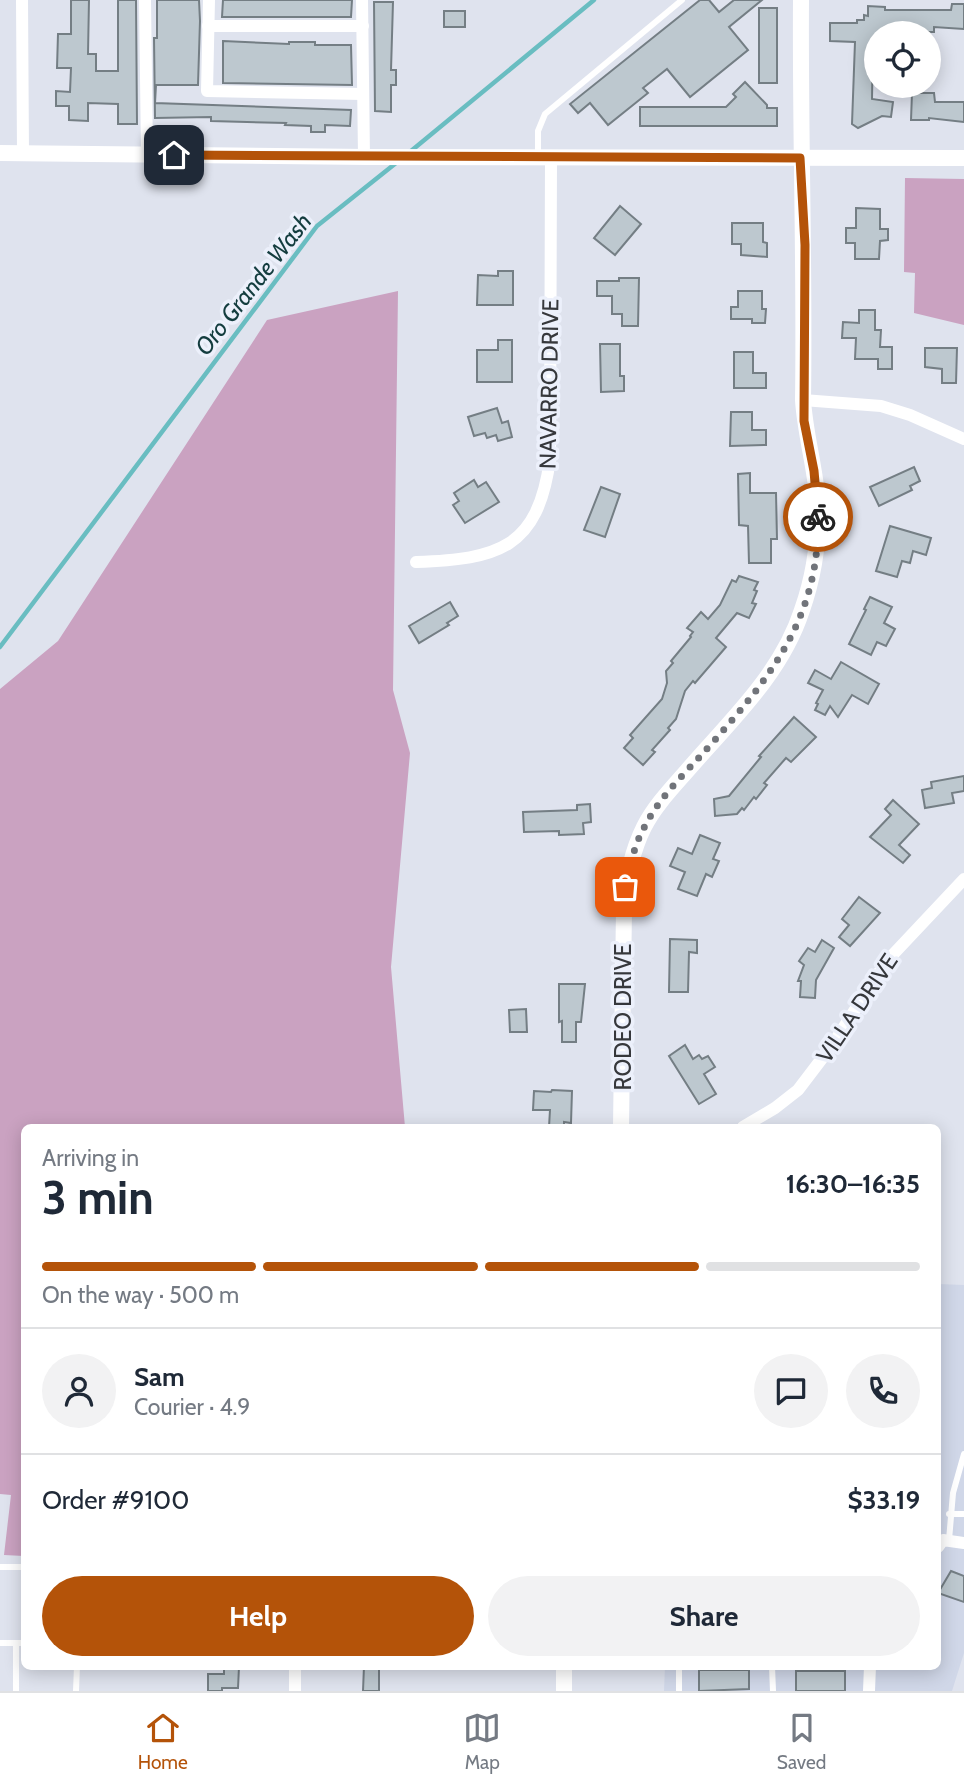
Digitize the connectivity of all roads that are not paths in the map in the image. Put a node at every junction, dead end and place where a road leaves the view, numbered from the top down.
1 (22, 0) edge
2 (145, 0) edge
3 (209, 0) edge
4 (362, 0) edge
5 (682, 0) edge
6 (801, 0) edge
7 (208, 26) junction
8 (362, 26) junction
9 (363, 94) junction
10 (0, 153) edge
11 (23, 153) junction
12 (147, 154) junction
13 (365, 157) junction
14 (545, 158) junction
15 (800, 158) junction
16 (964, 158) edge
17 (803, 400) junction
18 (964, 439) edge
19 (416, 562) dead end
20 (964, 879) edge
21 (621, 1124) edge
22 (748, 1124) edge
23 (964, 1454) edge
24 (949, 1514) junction
25 (964, 1514) edge
26 (944, 1543) edge
27 (964, 1543) edge
28 (0, 1567) edge
29 (21, 1567) edge
30 (0, 1643) edge
31 (16, 1643) junction
32 (21, 1643) edge
33 (77, 1670) edge
34 (295, 1670) edge
35 (564, 1670) edge
36 (679, 1670) edge
37 (772, 1670) edge
38 (870, 1670) edge
39 (16, 1691) edge
40 (76, 1691) edge
41 (295, 1691) edge
42 (564, 1691) edge
43 (679, 1691) edge
44 (772, 1691) edge
45 (869, 1691) edge

1 - 11 street
2 - 12 street
3 - 7 street
4 - 8 street
5 - 14 lane
6 - 15 street, RODEO DRIVE
7 - 8 street
7 - 9 street
8 - 9 street
9 - 13 street
10 - 11 street
11 - 12 street
12 - 13 street
13 - 14 street
14 - 15 street
14 - 19 street, NAVARRO DRIVE
15 - 16 street
15 - 17 street, RODEO DRIVE
17 - 18 street
17 - 21 street, RODEO DRIVE
20 - 22 street, VILLA DRIVE
23 - 24 lane
24 - 25 lane
24 - 26 lane
26 - 27 street
28 - 29 lane
30 - 31 lane
31 - 32 lane
31 - 39 lane
33 - 40 lane
34 - 41 street
35 - 42 street
36 - 43 lane
37 - 44 lane
38 - 45 street

